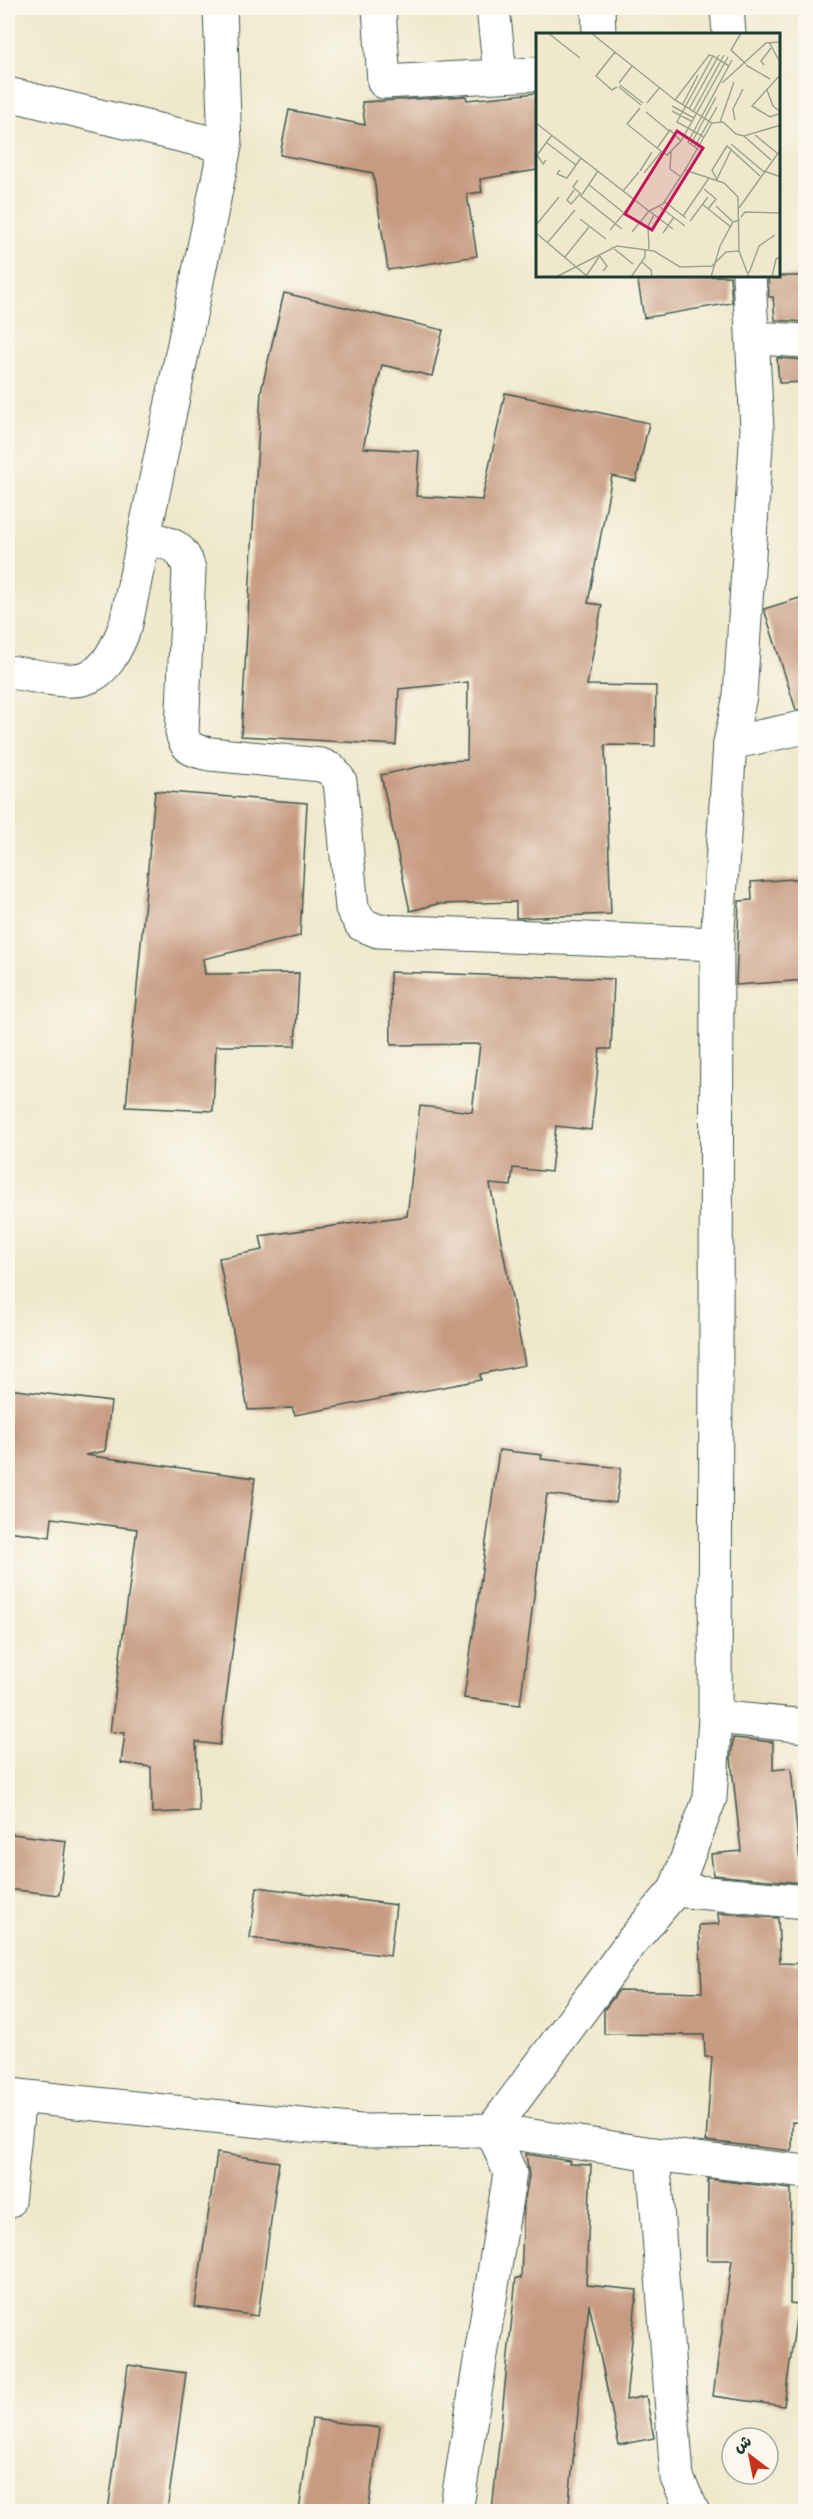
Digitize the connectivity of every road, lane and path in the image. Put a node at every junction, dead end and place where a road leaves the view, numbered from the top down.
1 (220, 8) edge
2 (379, 8) edge
3 (493, 8) edge
4 (598, 8) edge
5 (727, 8) edge
6 (599, 33) edge
7 (729, 33) edge
8 (500, 74) junction
9 (536, 74) edge
10 (8, 94) edge
11 (225, 146) junction
12 (749, 278) edge
13 (754, 338) junction
14 (806, 341) edge
15 (144, 536) junction
16 (8, 672) edge
17 (806, 727) edge
18 (730, 743) junction
19 (717, 944) junction
20 (715, 1717) junction
21 (806, 1726) edge
22 (675, 1890) junction
23 (806, 1902) edge
24 (13, 2095) edge
25 (492, 2130) junction
26 (653, 2154) junction
27 (806, 2172) edge
28 (8, 2202) edge
29 (456, 2511) edge
30 (693, 2511) edge

1 - 11 street
2 - 8 street
3 - 8 street
4 - 6 street
5 - 7 street
8 - 9 street
10 - 11 street
11 - 15 street
12 - 13 street
13 - 14 street
13 - 18 street
15 - 16 street
15 - 19 street
17 - 18 street
18 - 19 street
19 - 20 street
20 - 21 street
20 - 22 street
22 - 23 street
22 - 25 street
24 - 25 street
24 - 28 street
25 - 26 street
25 - 29 street
26 - 27 street
26 - 30 street

